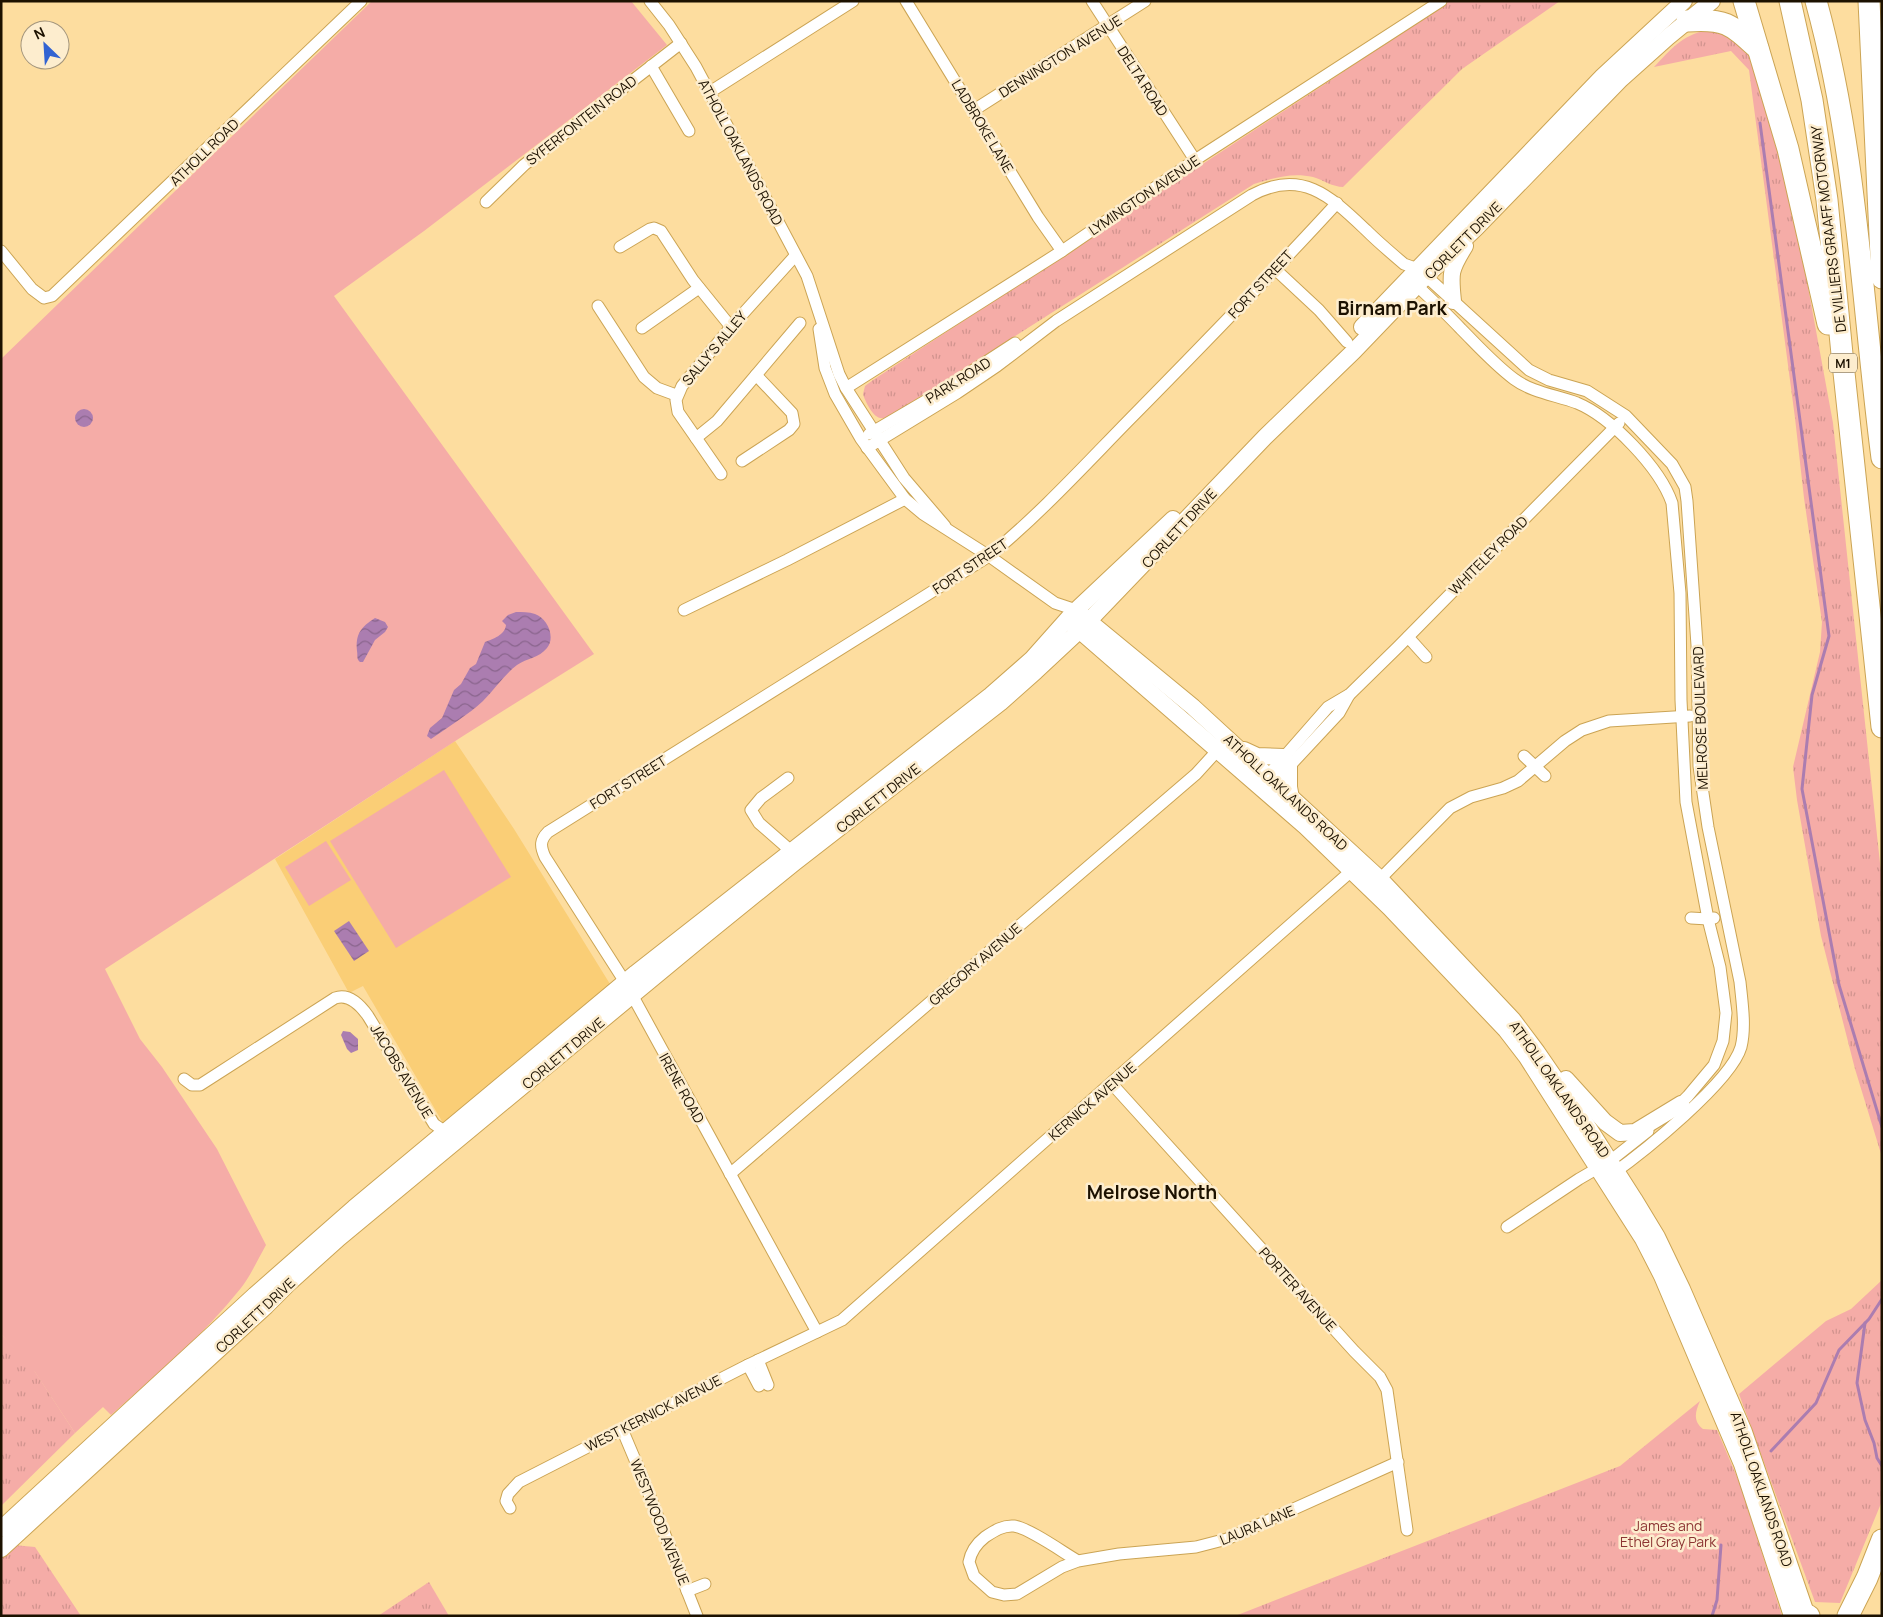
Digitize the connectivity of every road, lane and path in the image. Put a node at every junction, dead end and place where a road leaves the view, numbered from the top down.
1 (360, 1) edge
2 (650, 1) edge
3 (853, 1) edge
4 (906, 1) edge
5 (1092, 1) edge
6 (1145, 1) edge
7 (1441, 1) edge
8 (1712, 1) edge
9 (1744, 1) edge
10 (1790, 1) edge
11 (1816, 1) edge
12 (1869, 1) edge
13 (1685, 11) edge
14 (1108, 26) junction
15 (681, 43) junction
16 (1759, 49) junction
17 (651, 66) junction
18 (710, 92) junction
19 (974, 110) junction
20 (689, 131) dead end
21 (1195, 160) junction
22 (486, 202) dead end
23 (1337, 202) junction
24 (1477, 227) junction
25 (620, 247) dead end
26 (1, 250) edge
27 (1062, 251) junction
28 (795, 256) junction
29 (1275, 269) junction
30 (1415, 274) junction
31 (1882, 278) edge
32 (699, 288) junction
33 (1453, 301) junction
34 (598, 306) dead end
35 (819, 310) junction
36 (800, 324) dead end
37 (642, 328) dead end
38 (731, 328) junction
39 (1348, 342) junction
40 (1842, 354) junction
41 (756, 375) junction
42 (846, 388) junction
43 (676, 395) junction
44 (1626, 416) junction
45 (1614, 428) junction
46 (877, 435) junction
47 (696, 438) junction
48 (864, 443) junction
49 (1882, 458) edge
50 (742, 461) dead end
51 (721, 474) dead end
52 (905, 499) junction
53 (945, 526) junction
54 (989, 556) junction
55 (684, 610) dead end
56 (1071, 615) junction
57 (1084, 626) junction
58 (1408, 637) junction
59 (1426, 657) dead end
60 (1167, 685) junction
61 (1176, 713) junction
62 (1698, 716) junction
63 (1682, 717) junction
64 (1882, 726) edge
65 (1236, 745) junction
66 (1217, 750) junction
67 (1524, 756) dead end
68 (1287, 761) junction
69 (1535, 766) junction
70 (1545, 776) dead end
71 (788, 778) dead end
72 (1266, 784) junction
73 (1291, 798) junction
74 (541, 848) joint
75 (791, 851) junction
76 (1356, 867) junction
77 (1380, 879) junction
78 (1725, 915) junction
79 (1691, 918) dead end
80 (1708, 920) junction
81 (629, 989) junction
82 (1538, 1052) junction
83 (184, 1079) dead end
84 (1112, 1084) junction
85 (1680, 1104) junction
86 (451, 1136) junction
87 (1607, 1170) junction
88 (730, 1174) junction
89 (1506, 1227) dead end
90 (817, 1332) junction
91 (753, 1363) junction
92 (763, 1385) dead end
93 (622, 1429) junction
94 (1398, 1462) junction
95 (510, 1508) dead end
96 (1, 1529) edge
97 (1407, 1530) dead end
98 (1882, 1540) edge
99 (1, 1549) edge
100 (1078, 1561) junction
101 (1867, 1578) junction
102 (705, 1584) dead end
103 (687, 1591) junction
104 (1804, 1615) edge
105 (697, 1616) edge
106 (1848, 1616) edge
107 (1854, 1616) edge

1 - 26 street, ATHOLL ROAD
2 - 15 street, ATHOLL OAKLANDS ROAD
3 - 18 street
4 - 19 street, LADBROKE LANE
5 - 14 street, DELTA ROAD
6 - 14 street, DENNINGTON AVENUE
7 - 21 street, LYMINGTON AVENUE
8 - 13 main road, CORLETT DRIVE
9 - 16 highway
10 - 40 highway, DE VILLIERS GRAAFF MOTORWAY / M1
11 - 49 highway, M1
12 - 31 highway
13 - 16 highway
13 - 24 main road, CORLETT DRIVE
13 - 30 main road, CORLETT DRIVE
14 - 19 street, DENNINGTON AVENUE
14 - 21 street, DELTA ROAD
15 - 17 street, SYFERFONTEIN ROAD
15 - 18 street, ATHOLL OAKLANDS ROAD
16 - 40 highway
17 - 20 street
17 - 22 street, SYFERFONTEIN ROAD
18 - 28 street, ATHOLL OAKLANDS ROAD
19 - 27 street, LADBROKE LANE
21 - 27 street, LYMINGTON AVENUE
23 - 29 street, FORT STREET
23 - 30 street, PARK ROAD
23 - 46 street, PARK ROAD
24 - 30 main road, CORLETT DRIVE
24 - 33 main road
25 - 32 street
27 - 42 street, LYMINGTON AVENUE
28 - 35 street, ATHOLL OAKLANDS ROAD
28 - 38 street, SALLY'S ALLEY
29 - 39 street
29 - 54 street, FORT STREET
30 - 33 street, MELROSE BOULEVARD
30 - 39 main road, CORLETT DRIVE
30 - 45 street, MELROSE BOULEVARD
30 - 57 main road, CORLETT DRIVE
32 - 37 street
32 - 38 street
33 - 44 street, MELROSE BOULEVARD
34 - 43 street
35 - 42 street, ATHOLL OAKLANDS ROAD
35 - 48 street, ATHOLL OAKLANDS ROAD
36 - 41 street
38 - 43 street, SALLY'S ALLEY
39 - 56 main road, CORLETT DRIVE
40 - 64 highway, DE VILLIERS GRAAFF MOTORWAY / M1
41 - 47 street
41 - 50 street
42 - 46 street, ATHOLL OAKLANDS ROAD
43 - 47 street, SALLY'S ALLEY
44 - 45 street, WHITELEY ROAD
44 - 62 street, MELROSE BOULEVARD
45 - 58 street, WHITELEY ROAD
45 - 63 street, MELROSE BOULEVARD
46 - 48 street, PARK ROAD
46 - 53 street, ATHOLL OAKLANDS ROAD
47 - 51 street, SALLY'S ALLEY
48 - 52 street, ATHOLL OAKLANDS ROAD
52 - 53 street, ATHOLL OAKLANDS ROAD
52 - 55 street
53 - 54 street, ATHOLL OAKLANDS ROAD
54 - 56 street, ATHOLL OAKLANDS ROAD
54 - 74 street, FORT STREET
56 - 57 main road, ATHOLL OAKLANDS ROAD
56 - 75 main road, CORLETT DRIVE
57 - 60 main road, ATHOLL OAKLANDS ROAD
57 - 61 main road, ATHOLL OAKLANDS ROAD
57 - 81 main road, CORLETT DRIVE
58 - 59 street
58 - 68 street, WHITELEY ROAD
60 - 61 main road
60 - 65 main road, ATHOLL OAKLANDS ROAD
61 - 66 main road, ATHOLL OAKLANDS ROAD
62 - 63 street
62 - 78 street, MELROSE BOULEVARD
63 - 69 street
63 - 80 street, MELROSE BOULEVARD
65 - 68 main road
65 - 72 main road, ATHOLL OAKLANDS ROAD
66 - 72 main road, ATHOLL OAKLANDS ROAD
66 - 88 street, GREGORY AVENUE
67 - 69 street
68 - 72 street, WHITELEY ROAD
68 - 73 main road
69 - 70 street
69 - 77 street
71 - 75 street
72 - 73 main road, ATHOLL OAKLANDS ROAD
72 - 76 main road, ATHOLL OAKLANDS ROAD
73 - 76 main road, ATHOLL OAKLANDS ROAD
74 - 81 street, IRENE ROAD
75 - 81 main road, CORLETT DRIVE
76 - 77 main road, ATHOLL OAKLANDS ROAD
76 - 84 street, KERNICK AVENUE
76 - 87 main road, ATHOLL OAKLANDS ROAD
77 - 82 main road, ATHOLL OAKLANDS ROAD
78 - 80 street
78 - 87 street, MELROSE BOULEVARD
79 - 80 street
80 - 85 street, MELROSE BOULEVARD
81 - 86 main road, CORLETT DRIVE
81 - 88 street, IRENE ROAD
82 - 85 main road
82 - 87 main road, ATHOLL OAKLANDS ROAD
83 - 86 street, JACOBS AVENUE
84 - 90 street, KERNICK AVENUE
84 - 94 street, PORTER AVENUE
85 - 87 street, MELROSE BOULEVARD
86 - 96 main road, CORLETT DRIVE
86 - 99 main road, CORLETT DRIVE
87 - 89 street
87 - 104 main road, ATHOLL OAKLANDS ROAD
88 - 90 street, IRENE ROAD
90 - 91 street, WEST KERNICK AVENUE
91 - 92 street
91 - 93 street, WEST KERNICK AVENUE
93 - 95 street, WEST KERNICK AVENUE
93 - 103 street, WESTWOOD AVENUE
94 - 97 street, PORTER AVENUE
94 - 100 street, LAURA LANE
98 - 101 highway
100 - 100 street, LAURA LANE
101 - 106 highway
101 - 107 highway
102 - 103 street
103 - 105 street, WESTWOOD AVENUE

